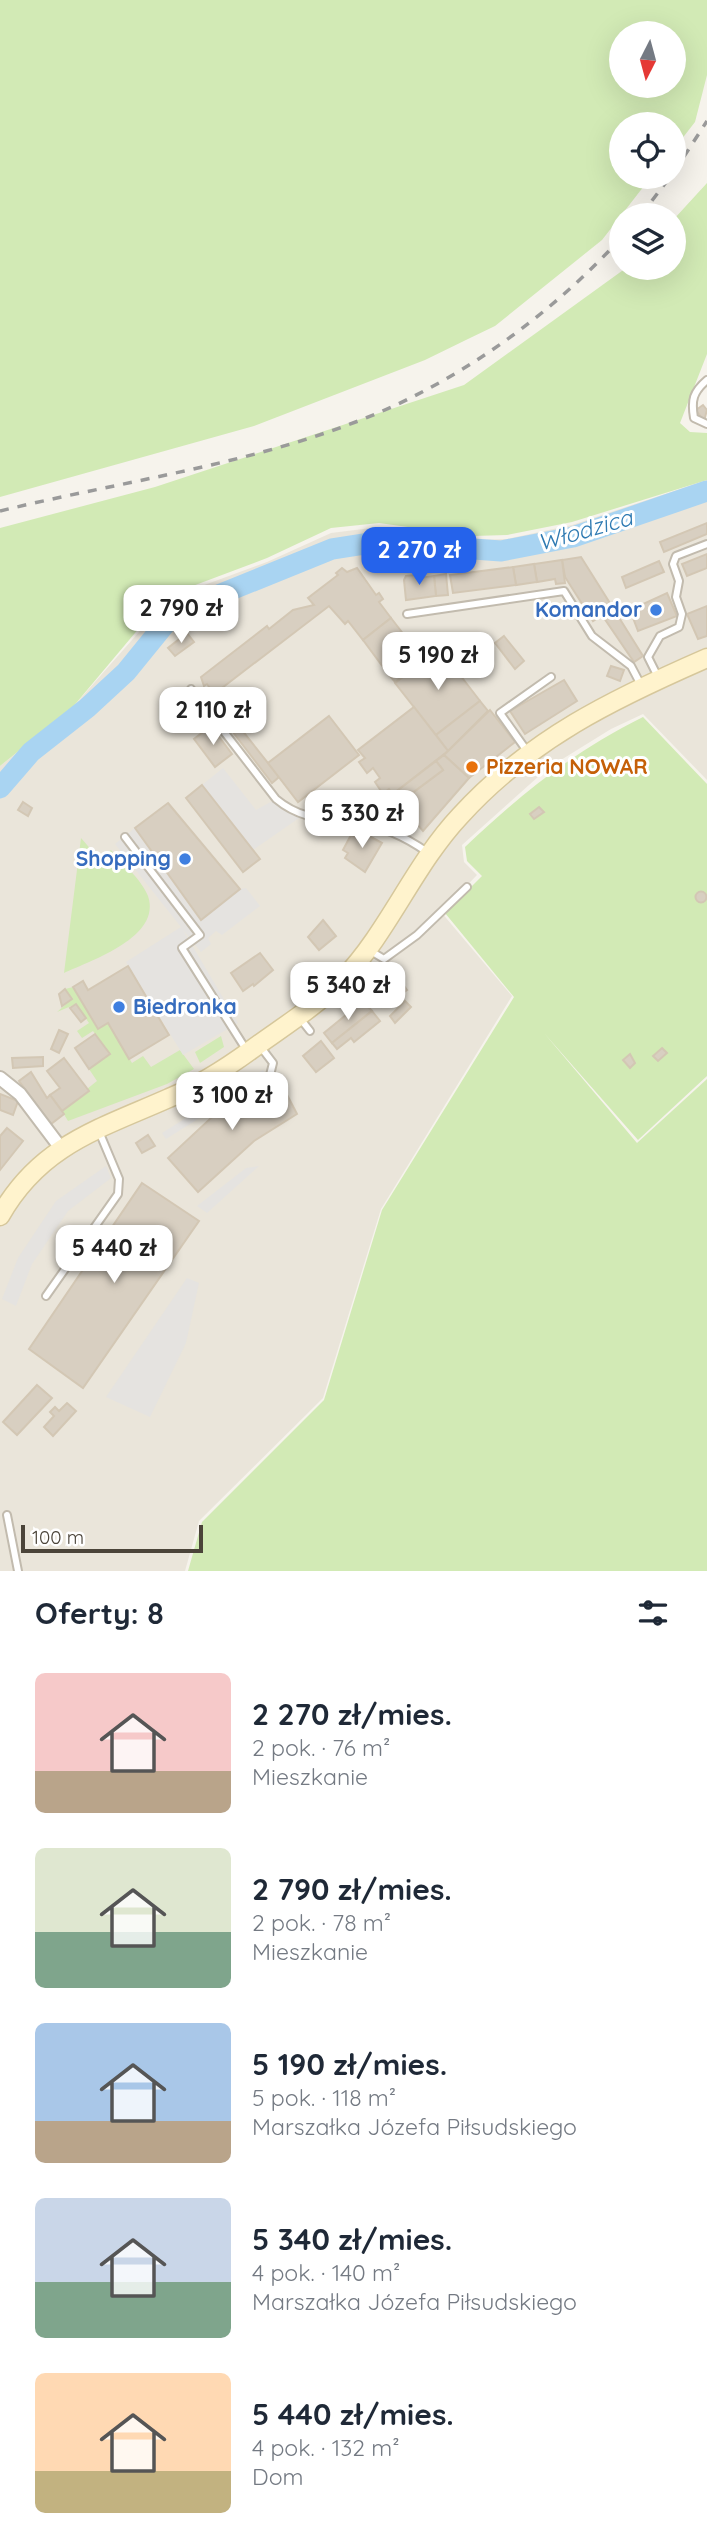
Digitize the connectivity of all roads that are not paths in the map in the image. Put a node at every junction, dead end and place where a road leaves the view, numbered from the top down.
1 (707, 380) edge
2 (707, 424) edge
3 (707, 544) edge
4 (407, 614) dead end
5 (707, 658) edge
6 (551, 677) dead end
7 (659, 679) junction
8 (642, 687) junction
9 (191, 689) dead end
10 (528, 753) junction
11 (125, 837) dead end
12 (428, 853) junction
13 (467, 887) dead end
14 (366, 948) junction
15 (298, 1015) junction
16 (310, 1031) dead end
17 (254, 1048) junction
18 (270, 1075) dead end
19 (0, 1078) edge
20 (97, 1128) junction
21 (61, 1147) junction
22 (0, 1216) edge
23 (46, 1296) dead end
24 (7, 1515) dead end
25 (18, 1571) edge

1 - 2 lane
3 - 7 lane
4 - 8 lane
5 - 7 street
6 - 10 lane
7 - 8 street
8 - 10 street
9 - 12 lane
10 - 12 street
11 - 17 lane
12 - 14 street
13 - 14 lane
14 - 15 street
15 - 16 lane
15 - 17 street
17 - 18 lane
17 - 20 street
19 - 21 street
20 - 21 street
20 - 23 lane
21 - 22 street
24 - 25 lane

